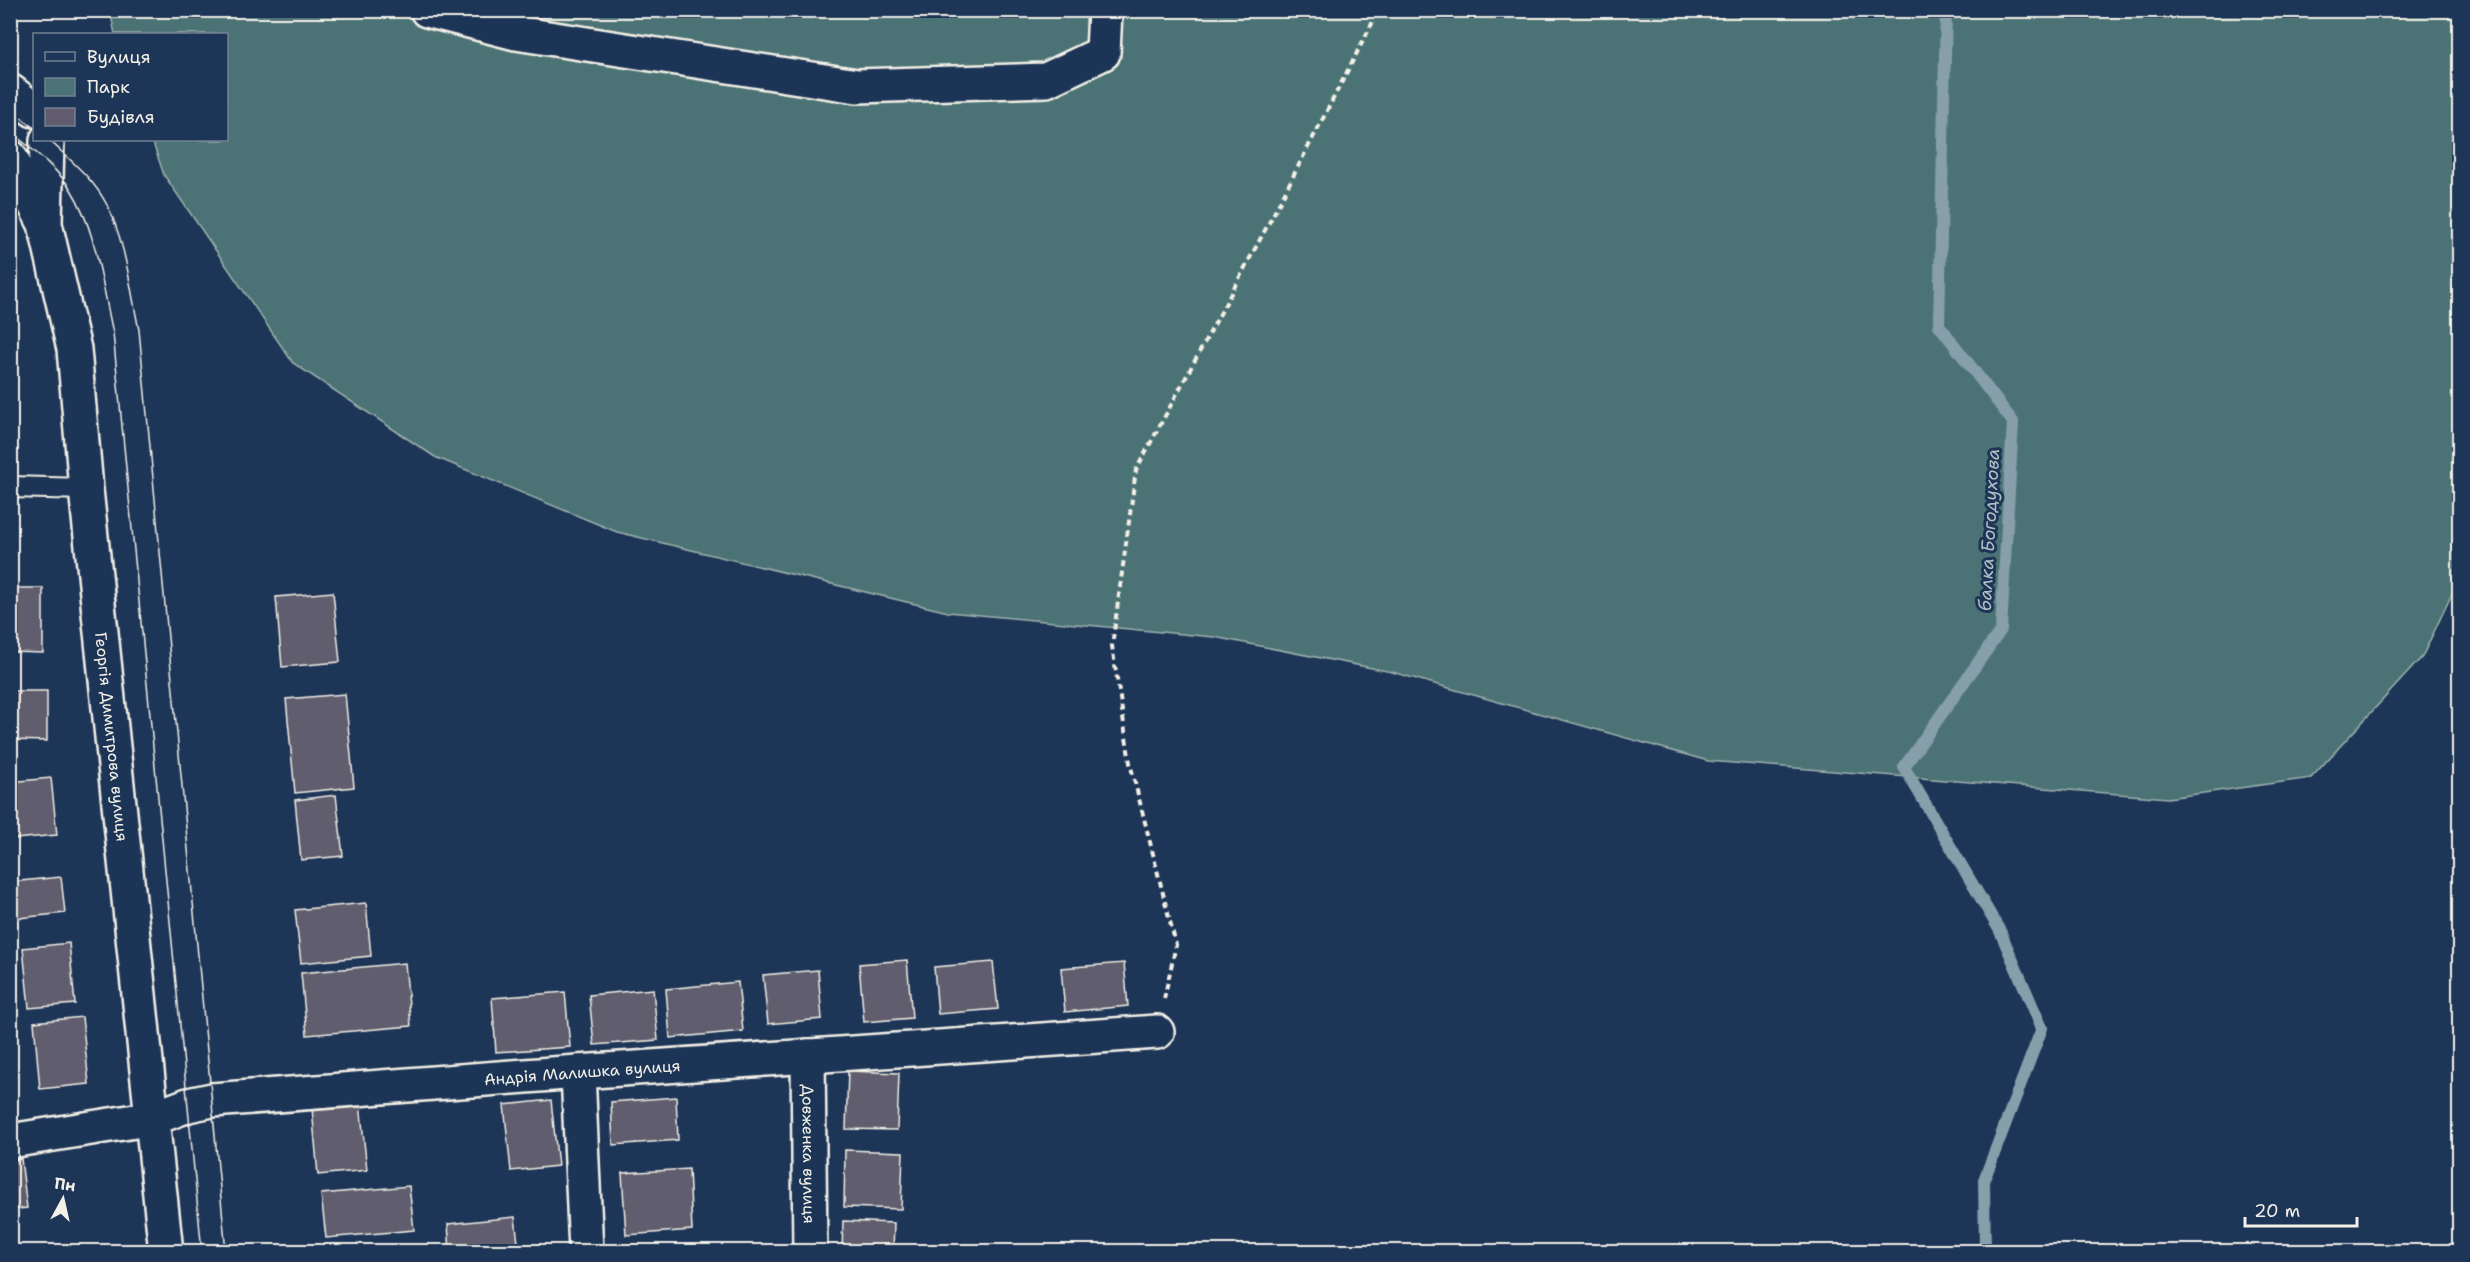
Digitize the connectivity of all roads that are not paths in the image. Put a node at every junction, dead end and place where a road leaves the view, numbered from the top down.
1 (427, 10) edge
2 (1105, 10) edge
3 (10, 91) edge
4 (33, 109) edge
5 (46, 141) edge
6 (10, 157) edge
7 (45, 224) junction
8 (10, 488) edge
9 (86, 489) junction
10 (1157, 1032) road end
11 (808, 1056) junction
12 (578, 1072) junction
13 (154, 1118) junction
14 (10, 1141) edge
15 (166, 1251) edge
16 (586, 1251) edge
17 (810, 1251) edge

1 - 2 street
3 - 4 street
5 - 7 street, Георгія Димитрова вулиця
6 - 7 street, Георгія Димитрова вулиця
7 - 9 street, Георгія Димитрова вулиця
8 - 9 lane
9 - 13 street, Георгія Димитрова вулиця
10 - 11 street, Андрія Малишка вулиця
11 - 12 street, Андрія Малишка вулиця
11 - 17 street, Довженка вулиця
12 - 13 street, Андрія Малишка вулиця
12 - 16 street
13 - 14 street, Андрія Малишка вулиця
13 - 15 street, Георгія Димитрова вулиця

